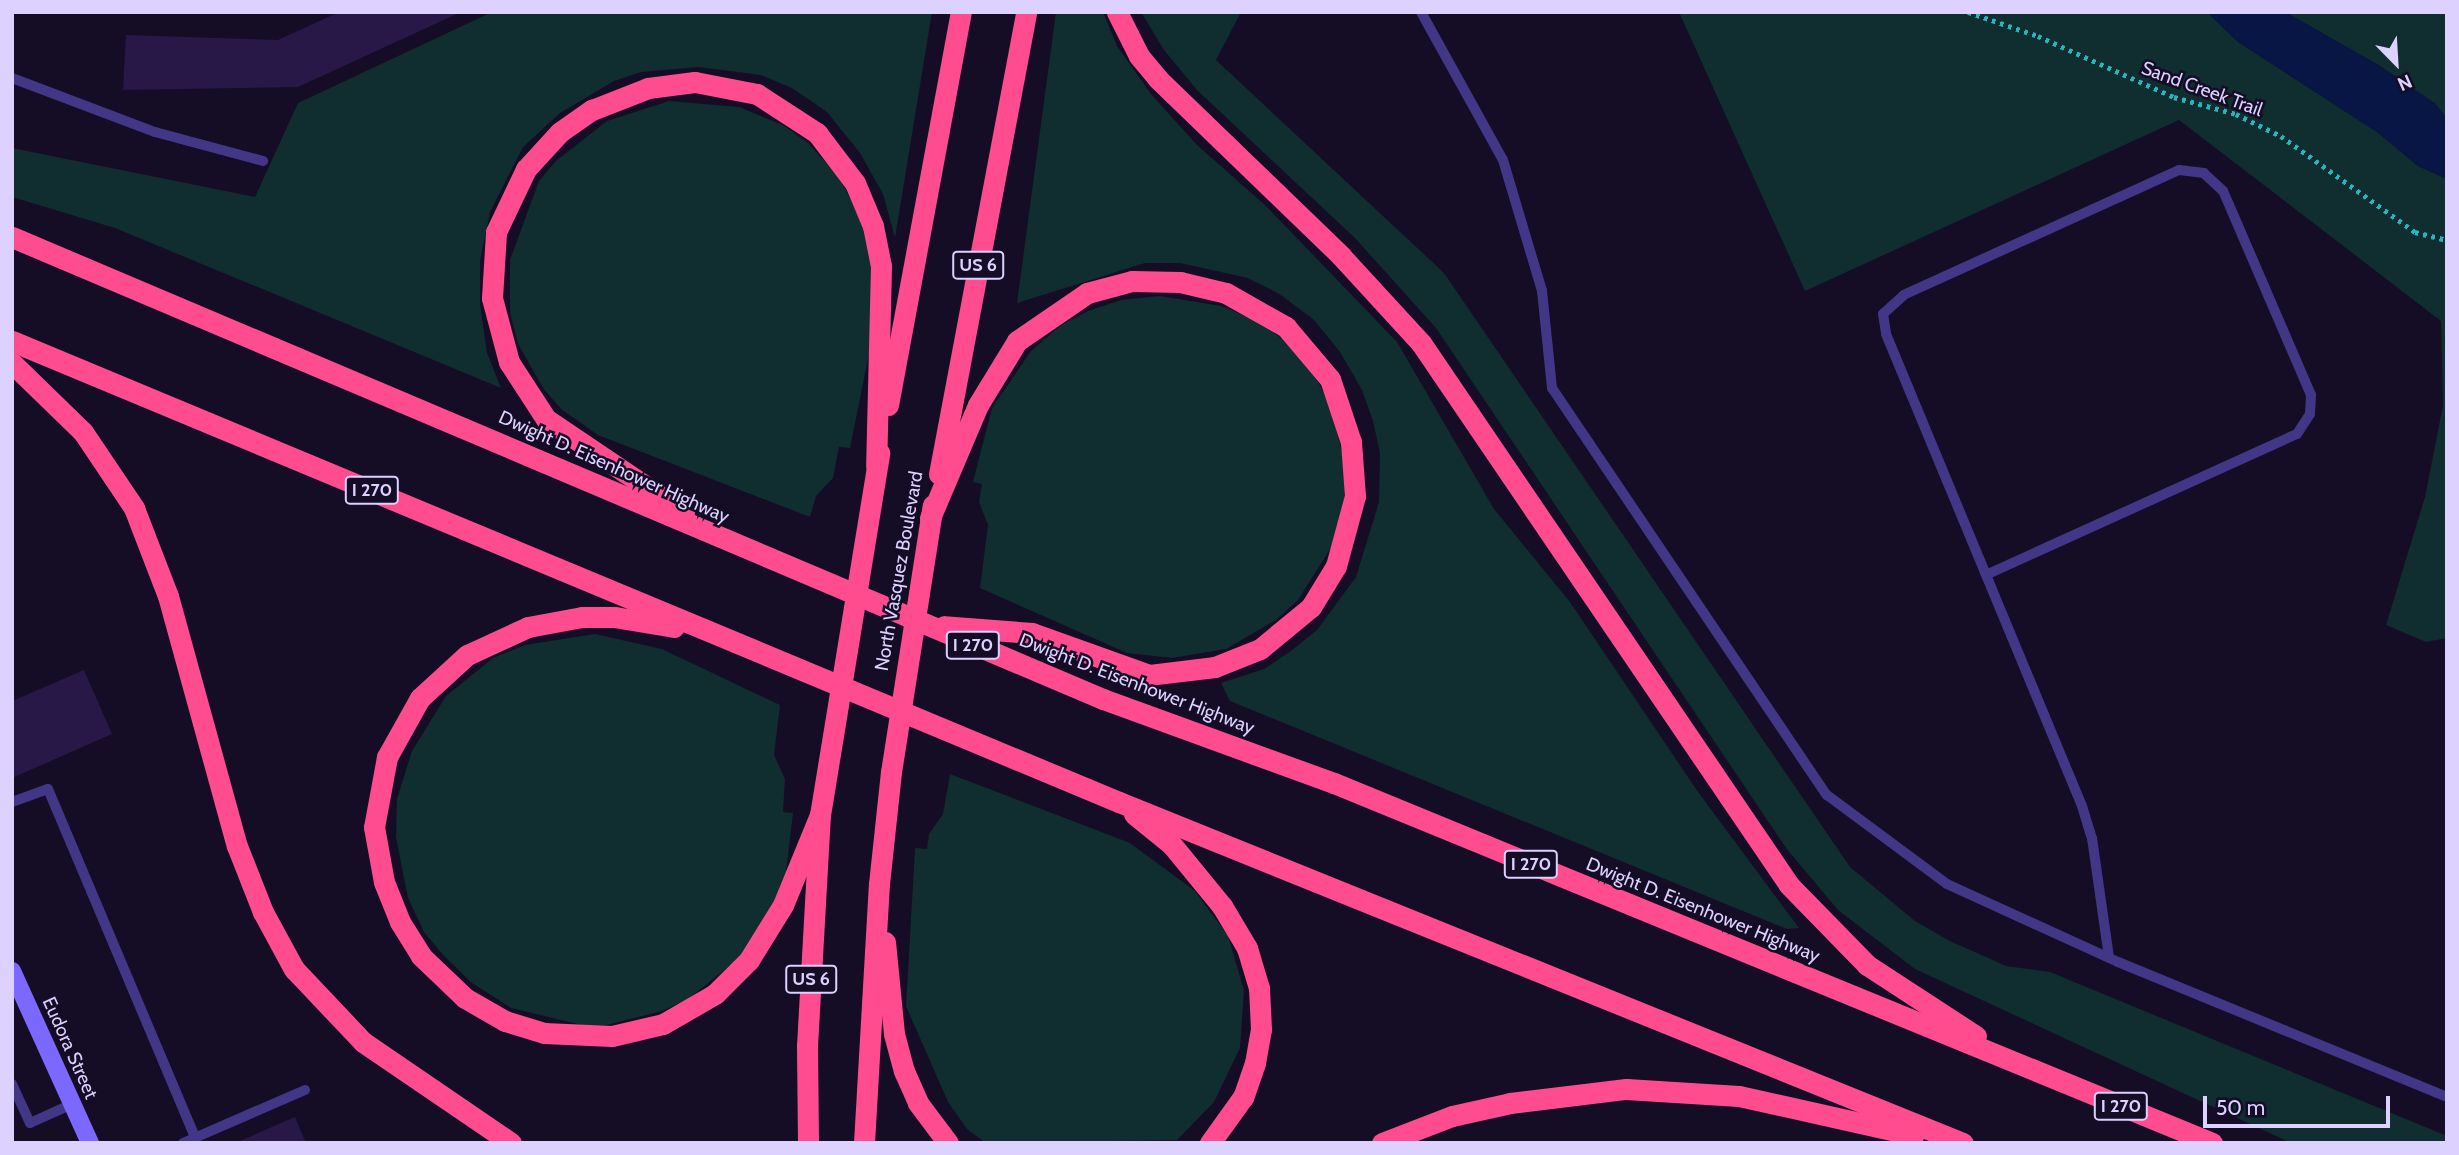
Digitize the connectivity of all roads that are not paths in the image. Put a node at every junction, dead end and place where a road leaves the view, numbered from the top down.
1 (961, 12) edge
2 (1026, 12) edge
3 (1117, 12) edge
4 (1421, 12) edge
5 (12, 78) edge
6 (263, 161) dead end
7 (12, 237) edge
8 (12, 341) edge
9 (12, 363) edge
10 (876, 466) junction
11 (930, 518) junction
12 (743, 548) junction
13 (1987, 574) junction
14 (919, 623) junction
15 (731, 641) junction
16 (12, 802) edge
17 (1119, 802) junction
18 (820, 815) junction
19 (879, 884) junction
20 (2109, 958) junction
21 (12, 971) edge
22 (2031, 1070) junction
23 (12, 1084) edge
24 (305, 1090) dead end
25 (2447, 1097) edge
26 (72, 1104) junction
27 (195, 1138) junction
28 (90, 1143) edge
29 (183, 1143) edge
30 (512, 1143) edge
31 (808, 1143) edge
32 (864, 1143) edge
33 (948, 1143) edge
34 (1210, 1143) edge
35 (1382, 1143) edge
36 (1942, 1143) edge
37 (1963, 1143) edge
38 (2212, 1143) edge

1 - 10 highway, North Vasquez Boulevard / US 6
2 - 11 highway, North Vasquez Boulevard / US 6
3 - 22 highway
4 - 20 lane
5 - 6 lane
7 - 12 highway, Dwight D. Eisenhower Highway / I 270
8 - 15 highway, I 270
9 - 30 highway
10 - 12 highway
10 - 18 highway, North Vasquez Boulevard / US 6
11 - 14 highway
11 - 19 highway, North Vasquez Boulevard / US 6
12 - 14 highway, Dwight D. Eisenhower Highway / I 270
13 - 13 lane
13 - 20 lane
14 - 22 highway, Dwight D. Eisenhower Highway / I 270
15 - 17 highway, I 270
15 - 18 highway
16 - 27 lane
17 - 34 highway
17 - 37 highway, I 270
18 - 31 highway, North Vasquez Boulevard / US 6
19 - 32 highway, North Vasquez Boulevard / US 6
19 - 33 highway
20 - 25 lane
21 - 26 street, Eudora Street
22 - 38 highway, Dwight D. Eisenhower Highway / I 270
23 - 26 lane
24 - 27 lane
26 - 28 street, Eudora Street
27 - 29 lane
35 - 36 highway

